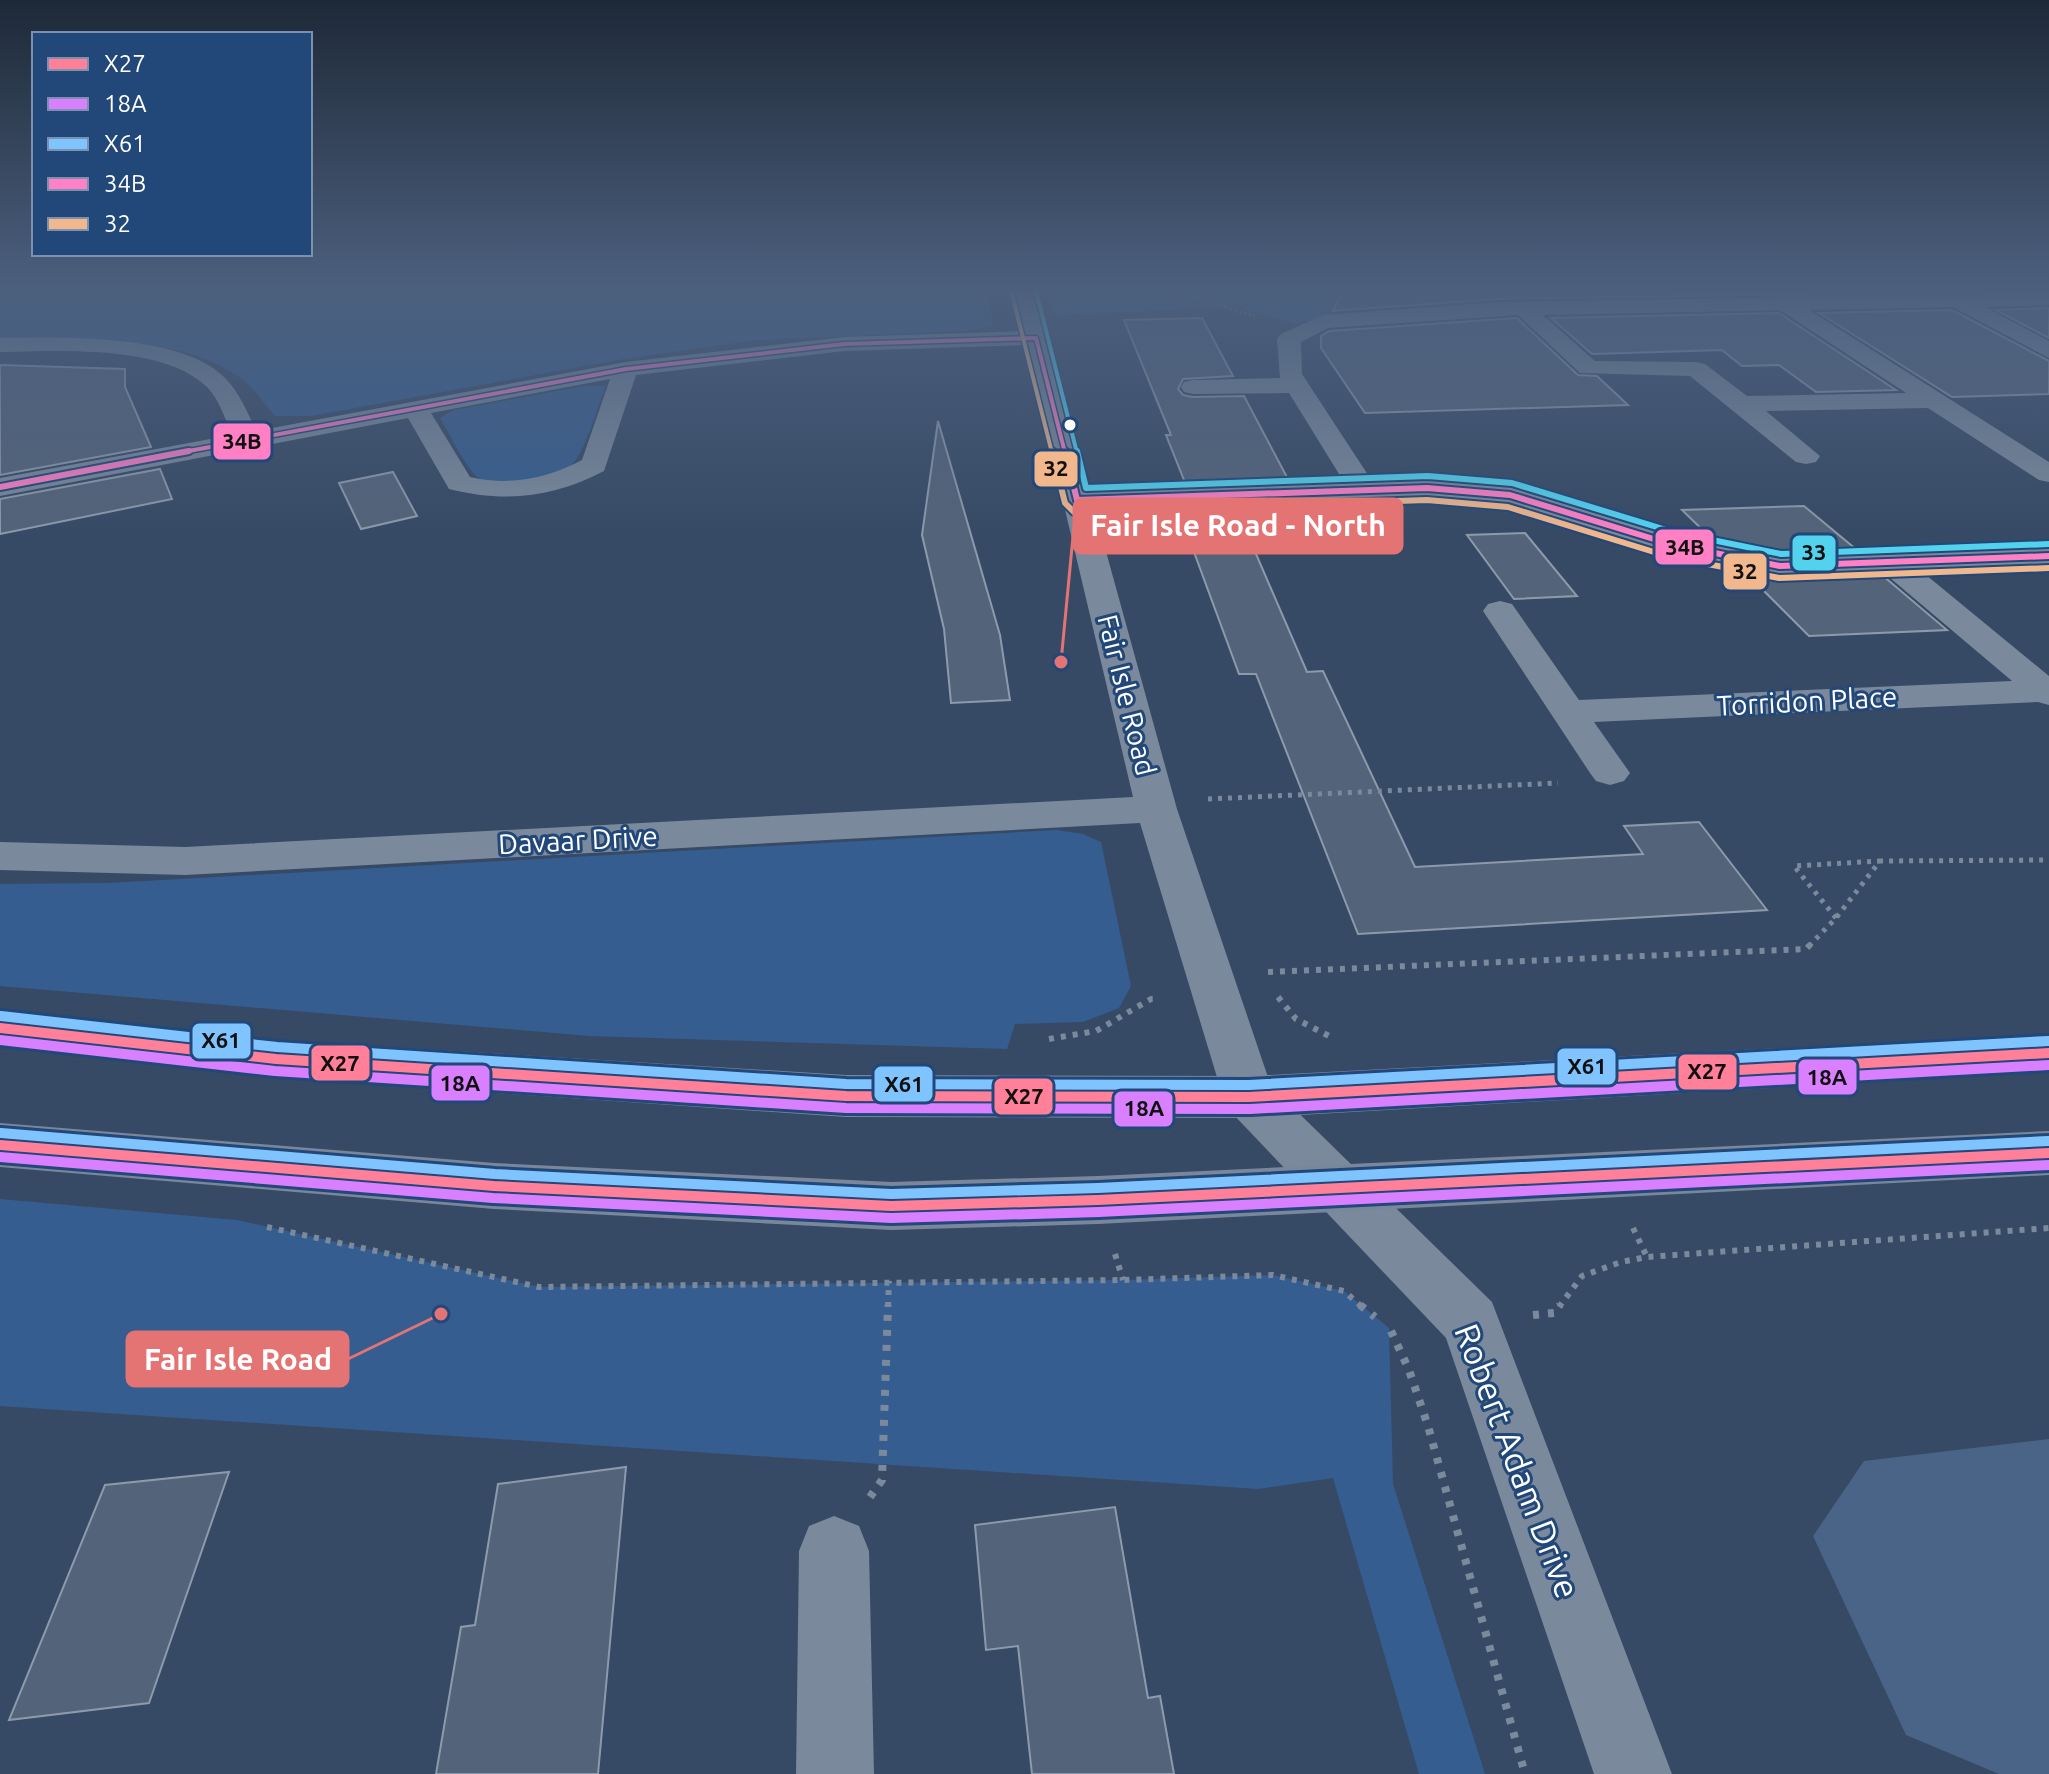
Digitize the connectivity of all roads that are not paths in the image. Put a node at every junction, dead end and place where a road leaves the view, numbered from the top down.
1 (626, 369) edge
2 (198, 370) edge
3 (622, 370) edge
4 (1044, 370) edge
5 (1290, 370) edge
6 (1697, 370) edge
7 (1887, 370) edge
8 (1297, 385) junction
9 (1193, 387) dead end
10 (1934, 400) junction
11 (1741, 404) junction
12 (415, 408) junction
13 (248, 440) junction
14 (1806, 456) dead end
15 (2049, 474) edge
16 (0, 487) edge
17 (1363, 489) junction
18 (1077, 500) junction
19 (2049, 556) edge
20 (1891, 562) junction
21 (1500, 611) dead end
22 (2047, 692) edge
23 (1569, 712) junction
24 (1610, 773) road end
25 (1155, 805) junction
26 (0, 856) edge
27 (0, 1028) edge
28 (2049, 1053) edge
29 (1249, 1097) junction
30 (0, 1145) edge
31 (2049, 1153) edge
32 (1339, 1188) junction
33 (834, 1551) road end
34 (835, 1774) edge
35 (1633, 1774) edge

1 - 12 street
2 - 13 street
3 - 12 street
4 - 18 street, Fair Isle Road
5 - 8 street
6 - 11 street
7 - 10 street
8 - 9 street
8 - 17 street
10 - 11 street
10 - 15 street
11 - 14 street
12 - 13 street
13 - 16 street
17 - 18 street
17 - 20 street
18 - 25 street, Fair Isle Road
19 - 20 street
20 - 22 street, Torridon Place
21 - 23 street
22 - 23 street, Torridon Place
23 - 24 street
25 - 26 street, Davaar Drive
25 - 29 street, Fair Isle Road
27 - 29 main road
28 - 29 main road
29 - 32 street, Robert Adam Drive
30 - 32 main road
31 - 32 main road
32 - 35 street, Robert Adam Drive
33 - 34 street

